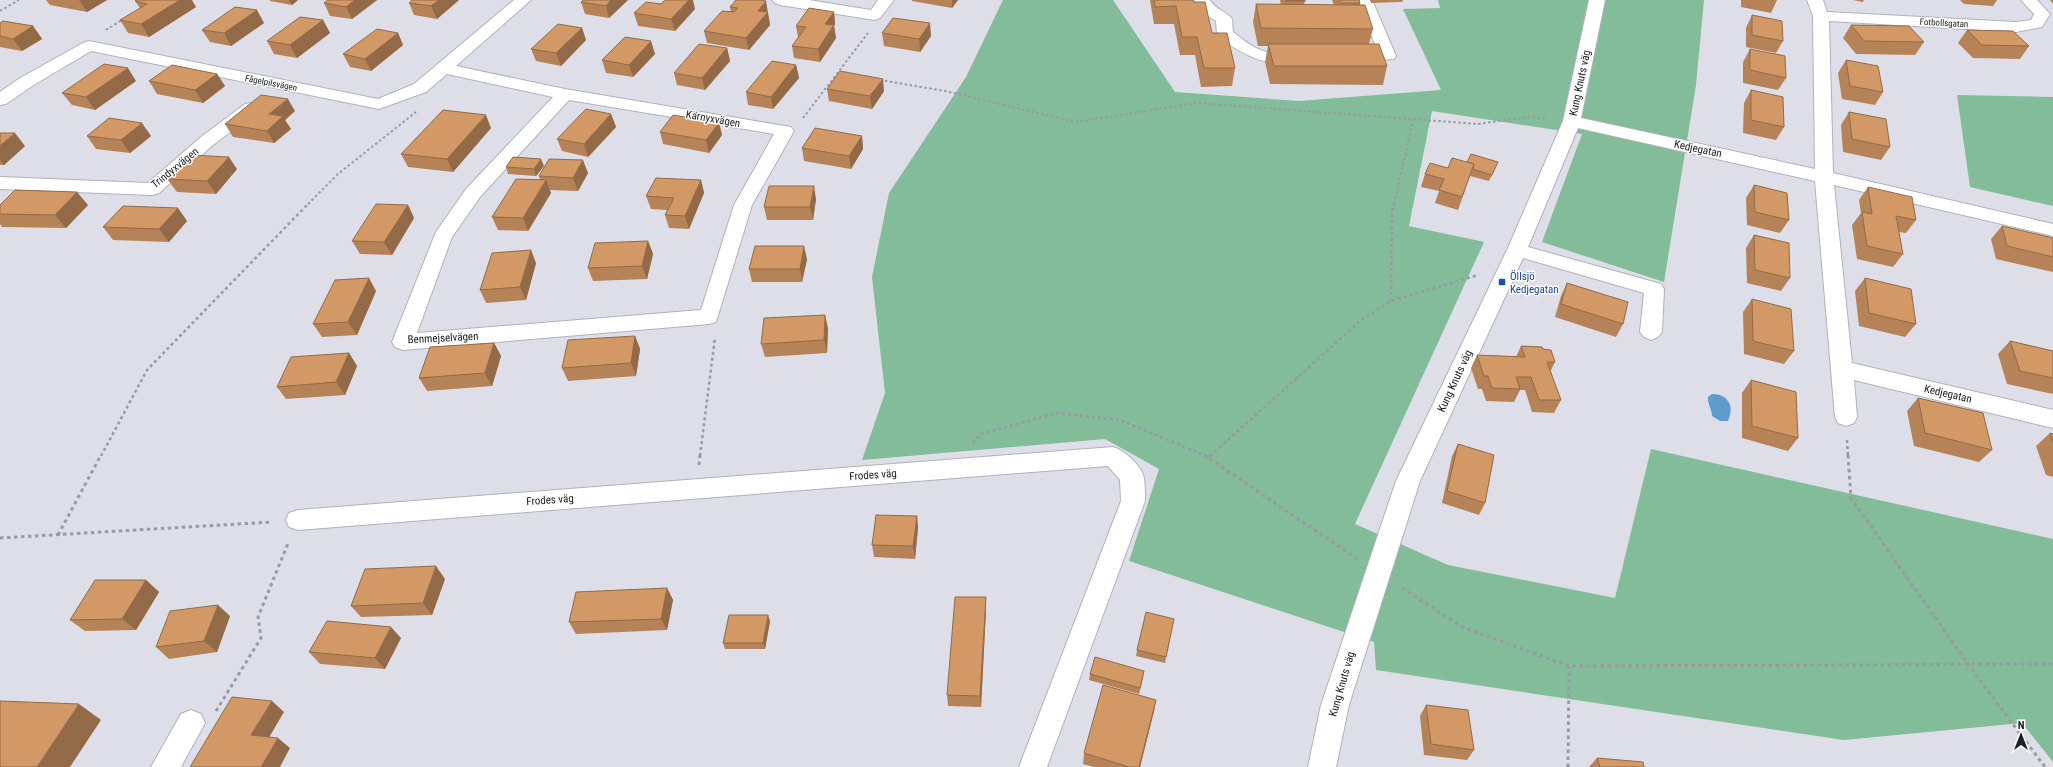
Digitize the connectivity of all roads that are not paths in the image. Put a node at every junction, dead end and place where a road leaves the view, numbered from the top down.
1 (523, 0) edge
2 (780, 0) edge
3 (886, 0) edge
4 (1202, 0) edge
5 (1364, 0) edge
6 (1597, 0) edge
7 (1815, 0) edge
8 (2029, 0) edge
9 (1821, 16) junction
10 (1342, 57) edge
11 (1311, 58) edge
12 (443, 68) junction
13 (282, 85) junction
14 (565, 94) junction
15 (0, 100) edge
16 (1572, 122) junction
17 (1824, 177) junction
18 (0, 183) edge
19 (2053, 230) edge
20 (1513, 258) junction
21 (709, 317) joint
22 (1651, 332) dead end
23 (1842, 369) junction
24 (1846, 417) road end
25 (2053, 419) edge
26 (298, 520) road end
27 (191, 723) road end
28 (165, 767) edge
29 (1033, 767) edge
30 (1322, 767) edge

1 - 12 street, Fågelpilsvägen
2 - 3 street
4 - 11 street
5 - 10 street
6 - 16 street, Kung Knuts väg
7 - 9 street
8 - 9 street, Fotbollsgatan
9 - 17 street
12 - 13 street, Fågelpilsvägen
12 - 14 street, Kärnyxvägen
13 - 15 street, Fågelpilsvägen
13 - 18 street, Trindyxvägen
14 - 21 street, Kärnyxvägen
14 - 21 street, Benmejselvägen
16 - 17 street, Kedjegatan
16 - 20 street, Kung Knuts väg
17 - 19 street, Kedjegatan
17 - 23 street
20 - 22 street
20 - 30 street, Kung Knuts väg
23 - 24 street
23 - 25 street, Kedjegatan
26 - 29 street, Frodes väg
27 - 28 street

